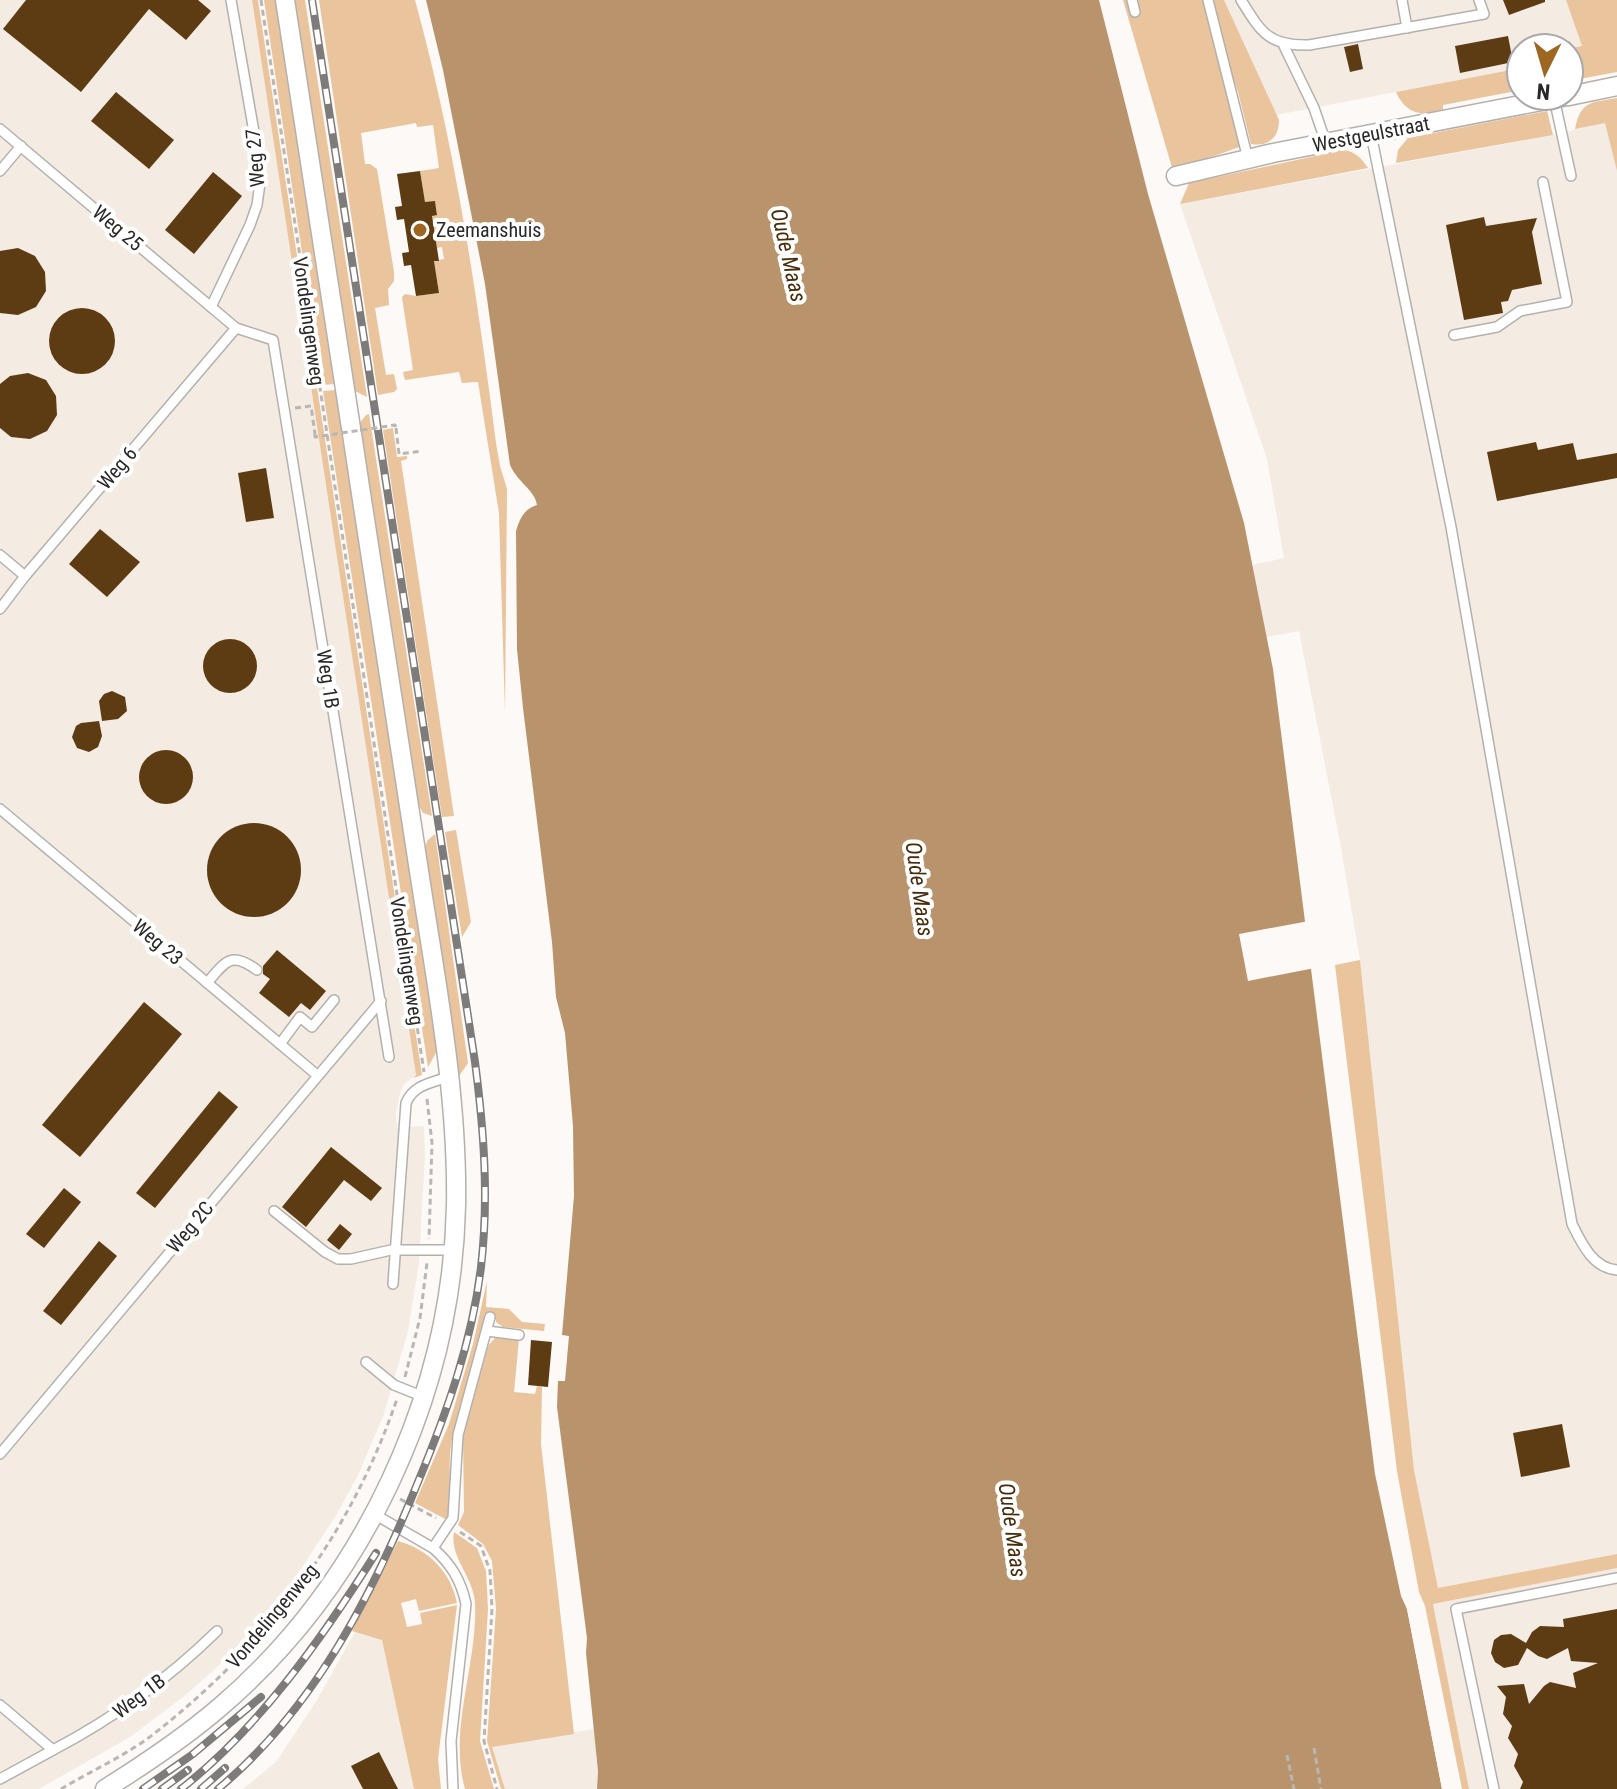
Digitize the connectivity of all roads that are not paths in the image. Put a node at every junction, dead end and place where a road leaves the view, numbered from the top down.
1 (285, 0) edge
2 (1132, 0) edge
3 (1208, 0) edge
4 (1241, 0) edge
5 (1402, 0) edge
6 (1479, 0) edge
7 (229, 1) edge
8 (1135, 12) dead end
9 (1407, 28) junction
10 (1284, 46) junction
11 (1617, 86) edge
12 (1585, 93) edge
13 (1505, 108) edge
14 (1565, 112) edge
15 (0, 129) edge
16 (1371, 134) junction
17 (1326, 143) junction
18 (21, 146) junction
19 (1248, 159) junction
20 (0, 171) edge
21 (1176, 176) dead end
22 (1571, 176) dead end
23 (1543, 182) dead end
24 (211, 307) junction
25 (236, 328) junction
26 (1454, 335) dead end
27 (0, 555) edge
28 (25, 576) junction
29 (0, 609) edge
30 (0, 809) edge
31 (257, 970) dead end
32 (207, 983) junction
33 (334, 1000) dead end
34 (381, 1001) junction
35 (280, 1044) junction
36 (389, 1057) dead end
37 (317, 1075) junction
38 (448, 1077) junction
39 (274, 1211) dead end
40 (396, 1250) junction
41 (454, 1250) junction
42 (1617, 1270) edge
43 (393, 1284) dead end
44 (490, 1317) dead end
45 (487, 1331) junction
46 (519, 1335) dead end
47 (366, 1362) dead end
48 (424, 1397) junction
49 (0, 1454) edge
50 (374, 1514) junction
51 (433, 1548) junction
52 (1617, 1578) edge
53 (217, 1631) dead end
54 (0, 1705) edge
55 (53, 1750) junction
56 (0, 1779) edge
57 (105, 1789) edge
58 (453, 1789) edge
59 (1494, 1789) edge

1 - 38 street, Vondelingenweg
2 - 8 lane
3 - 19 lane
4 - 10 lane
5 - 9 lane
6 - 9 lane
7 - 24 lane, Weg 27
9 - 10 lane
10 - 17 lane
11 - 12 street, Westgeulstraat
13 - 16 street, Westgeulstraat
14 - 22 lane
15 - 18 lane, Weg 25
16 - 17 street, Westgeulstraat
16 - 42 lane
17 - 19 street, Westgeulstraat
18 - 20 lane
18 - 24 lane, Weg 25
19 - 21 street, Westgeulstraat
23 - 26 lane
24 - 25 lane, Weg 25
25 - 28 lane, Weg 6
25 - 34 lane, Weg 1B
27 - 28 lane
28 - 29 lane, Weg 6
30 - 32 lane, Weg 23
31 - 32 lane
32 - 35 lane, Weg 23
33 - 35 lane
34 - 36 lane, Weg 1B
34 - 37 lane, Weg 2C
35 - 37 lane, Weg 23
37 - 49 lane, Weg 2C
38 - 40 lane
38 - 41 street, Vondelingenweg
39 - 40 lane
40 - 41 lane
40 - 43 lane
41 - 48 street, Vondelingenweg
44 - 45 lane
45 - 46 lane
45 - 51 lane
47 - 48 lane
48 - 50 street, Vondelingenweg
50 - 51 lane
50 - 57 street, Vondelingenweg
51 - 58 lane
52 - 59 lane
53 - 55 lane, Weg 1B
54 - 55 lane
55 - 56 lane, Weg 1B

